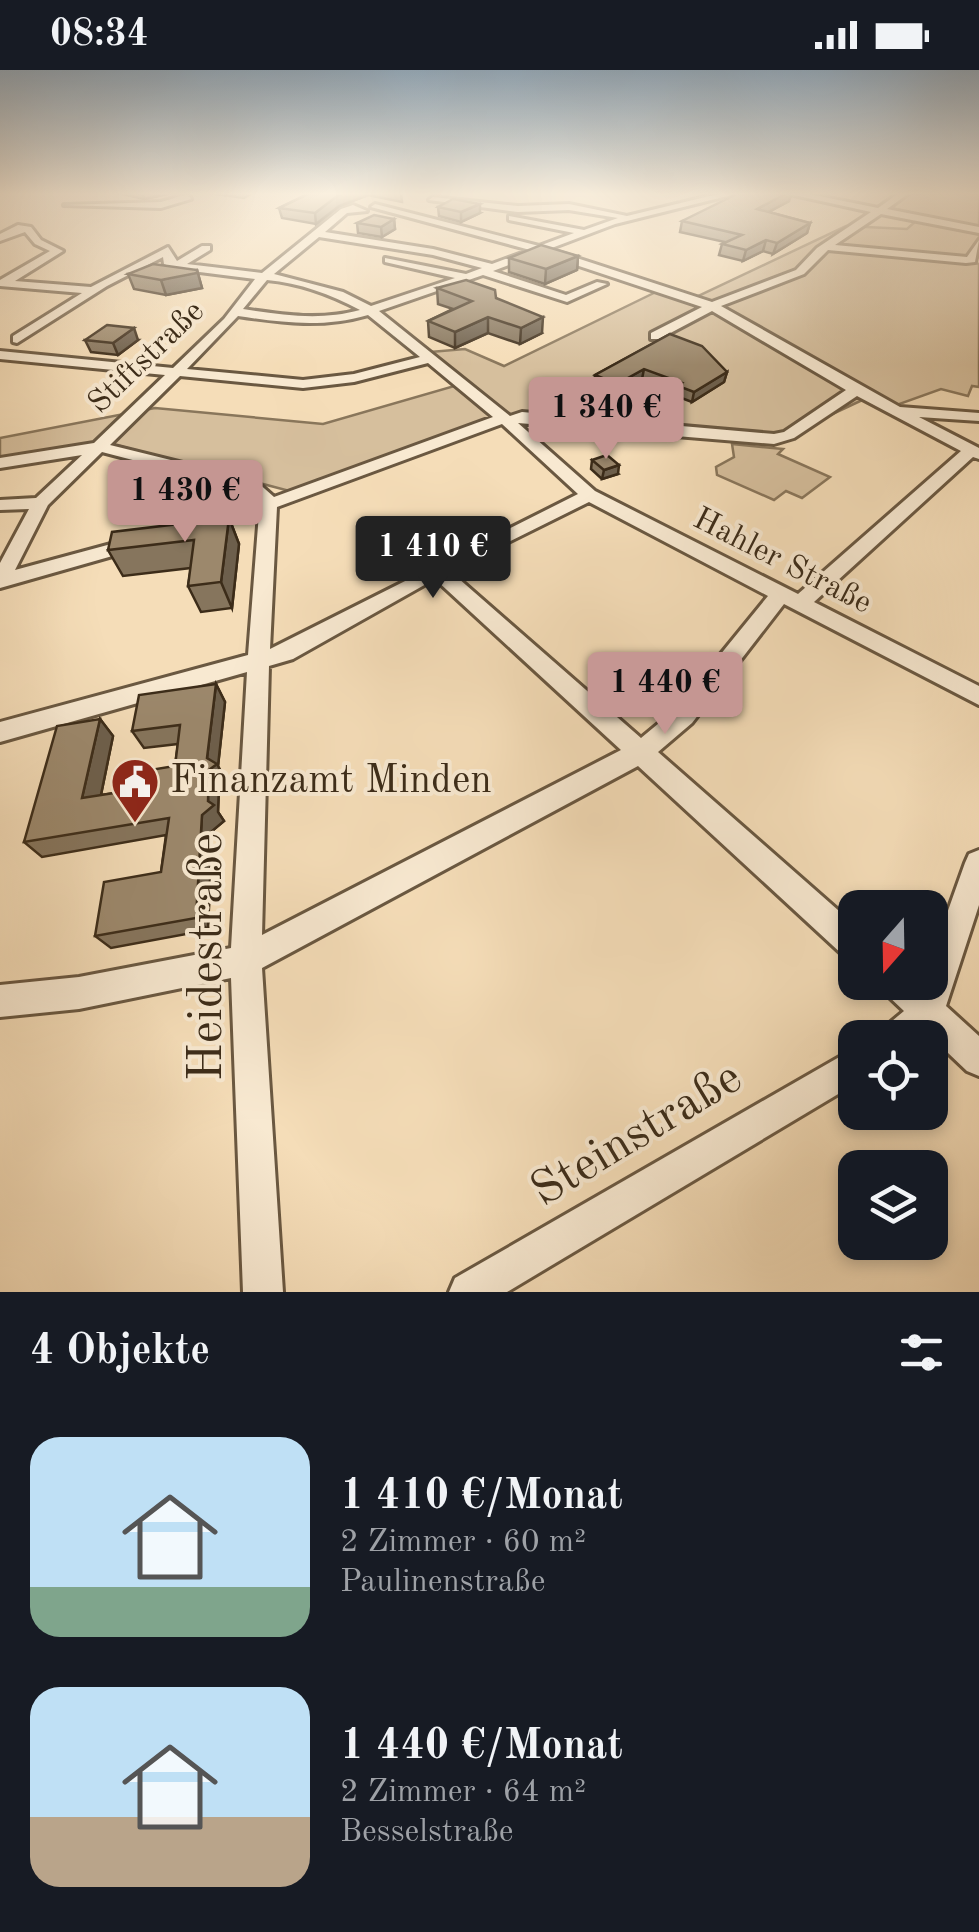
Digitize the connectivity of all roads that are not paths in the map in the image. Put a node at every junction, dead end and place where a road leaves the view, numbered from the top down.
1 (56, 250) edge
2 (168, 250) edge
3 (168, 250) edge
4 (203, 250) edge
5 (296, 250) edge
6 (409, 250) edge
7 (420, 250) edge
8 (535, 250) edge
9 (541, 250) edge
10 (824, 250) edge
11 (859, 250) edge
12 (976, 250) edge
13 (176, 266) junction
14 (487, 269) junction
15 (268, 276) junction
16 (466, 277) junction
17 (2, 283) edge
18 (601, 284) dead end
19 (93, 290) junction
20 (712, 306) junction
21 (238, 312) junction
22 (371, 312) junction
23 (654, 336) dead end
24 (16, 339) dead end
25 (0, 352) edge
26 (429, 359) junction
27 (179, 370) junction
28 (856, 390) junction
29 (899, 411) junction
30 (979, 417) edge
31 (506, 420) junction
32 (100, 447) junction
33 (975, 452) edge
34 (0, 463) edge
35 (590, 495) junction
36 (41, 502) junction
37 (269, 502) junction
38 (0, 505) edge
39 (186, 530) edge
40 (148, 540) edge
41 (437, 570) junction
42 (0, 581) edge
43 (790, 600) junction
44 (258, 664) junction
45 (979, 696) edge
46 (0, 732) edge
47 (641, 752) junction
48 (979, 863) edge
49 (838, 931) edge
50 (246, 960) junction
51 (915, 1000) edge
52 (0, 1001) edge
53 (928, 1012) junction
54 (919, 1020) edge
55 (979, 1058) edge
56 (838, 1074) edge
57 (263, 1292) edge
58 (470, 1292) edge

1 - 17 street
2 - 13 street
3 - 19 street
4 - 13 street
5 - 15 street, Stiftstraße
6 - 16 street
7 - 14 street
8 - 14 street
9 - 20 street
10 - 20 street
11 - 12 street
13 - 15 street, Hahler Straße
14 - 16 street
14 - 18 street
15 - 21 street, Stiftstraße
15 - 22 street, Hahler Straße
16 - 22 street
17 - 19 street
19 - 24 street
20 - 23 street
20 - 28 street
21 - 22 street
21 - 27 street, Stiftstraße
22 - 26 street, Hahler Straße
25 - 27 street
26 - 27 street
26 - 31 street, Hahler Straße
27 - 32 street, Stiftstraße
28 - 29 street
28 - 31 street
29 - 30 street
29 - 33 street
31 - 35 street, Hahler Straße
31 - 37 street
32 - 34 street
32 - 36 street, Stiftstraße
32 - 37 street
33 - 43 street
35 - 41 street
35 - 43 street, Hahler Straße
36 - 38 street
36 - 42 street, Stiftstraße
37 - 39 street
37 - 44 street, Heidestraße
40 - 42 street
41 - 44 street
41 - 47 street
43 - 45 street, Hahler Straße
43 - 47 street
44 - 46 street
44 - 50 street, Heidestraße
47 - 49 street
47 - 50 street
48 - 53 street
50 - 52 street
50 - 57 street, Heidestraße
51 - 53 street
53 - 54 street
53 - 55 street
56 - 58 street, Steinstraße

